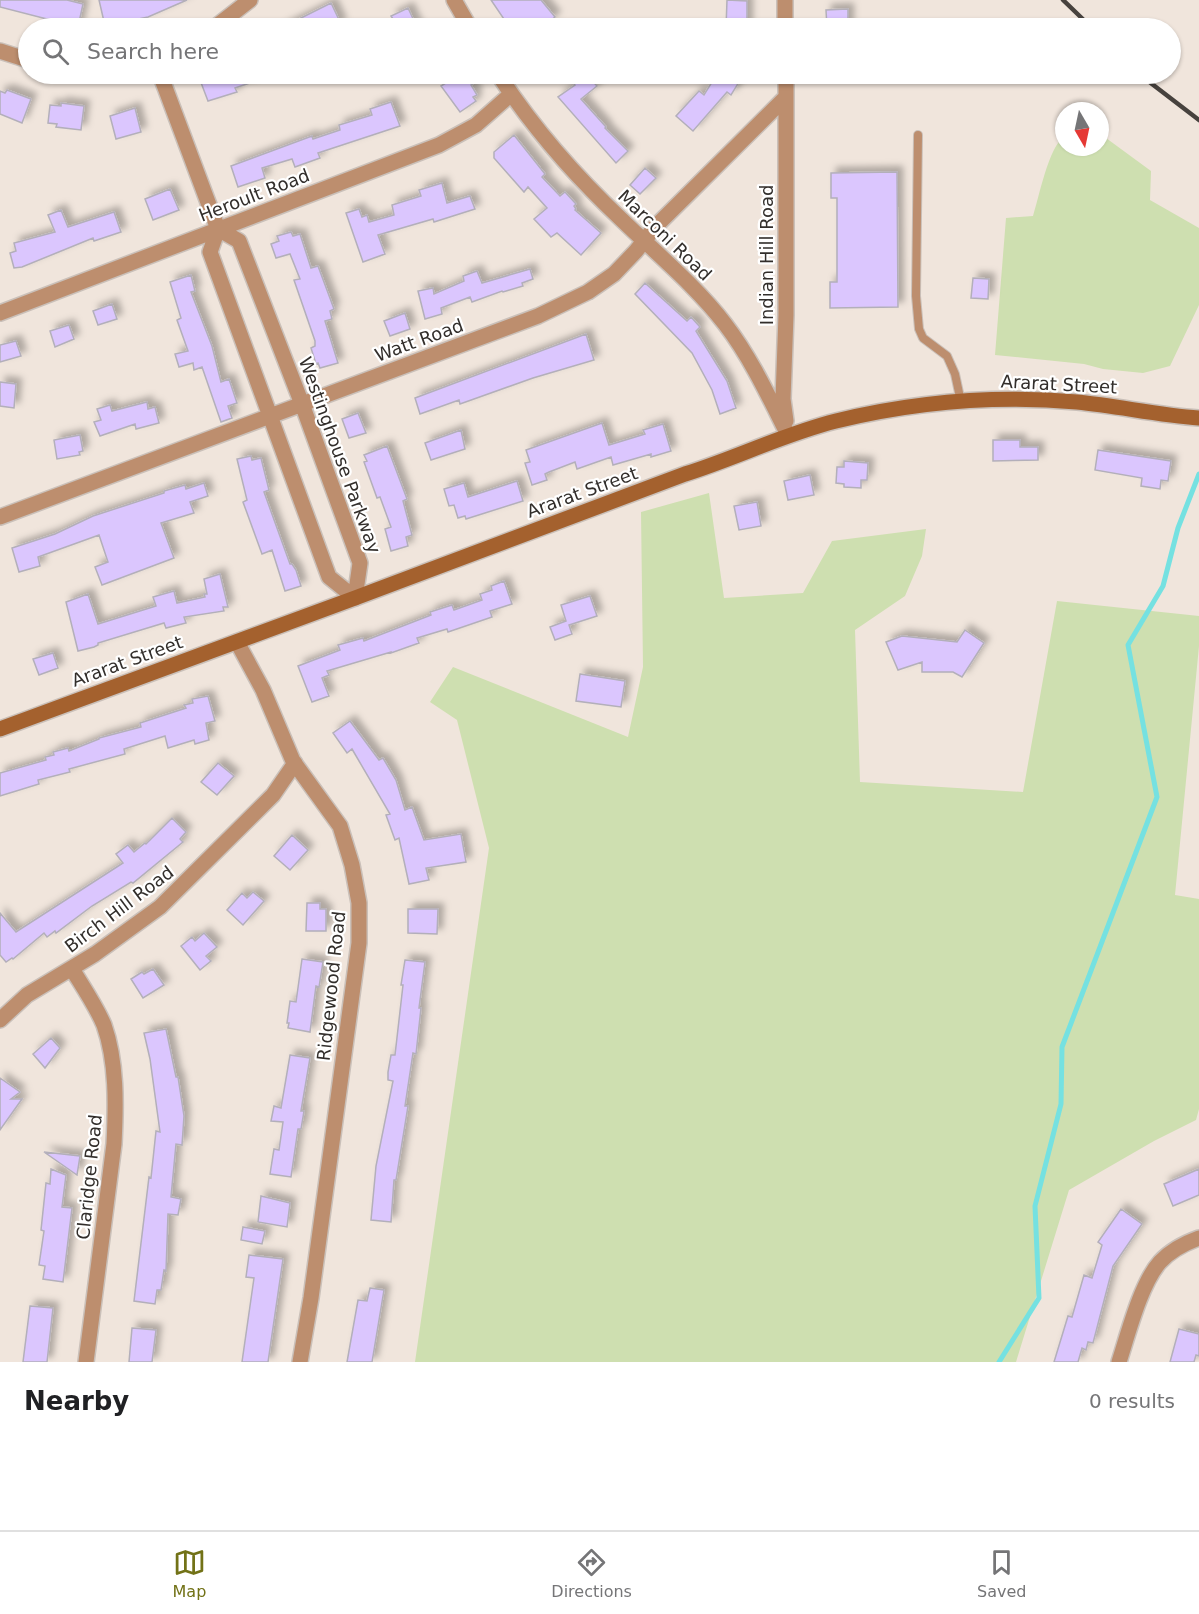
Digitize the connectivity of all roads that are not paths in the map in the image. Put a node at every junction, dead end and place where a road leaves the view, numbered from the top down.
1 (250, 0) edge
2 (454, 0) edge
3 (784, 0) edge
4 (227, 18) edge
5 (464, 18) edge
6 (785, 18) edge
7 (0, 51) edge
8 (18, 57) edge
9 (164, 84) edge
10 (504, 84) edge
11 (786, 84) edge
12 (511, 94) junction
13 (786, 97) junction
14 (918, 135) dead end
15 (218, 230) junction
16 (644, 241) junction
17 (0, 313) edge
18 (961, 402) junction
19 (302, 404) junction
20 (270, 416) junction
21 (1199, 418) edge
22 (788, 435) junction
23 (0, 517) edge
24 (355, 598) junction
25 (237, 642) junction
26 (0, 729) edge
27 (293, 760) junction
28 (72, 969) junction
29 (0, 1020) edge
30 (1199, 1238) edge
31 (87, 1362) edge
32 (300, 1362) edge
33 (1119, 1362) edge

1 - 4 street
2 - 5 street
3 - 6 street
7 - 8 street
9 - 15 street
10 - 12 street, Marconi Road
11 - 13 street, Indian Hill Road
12 - 15 street, Heroult Road
12 - 16 street, Marconi Road
13 - 16 street, Watt Road
13 - 22 street, Indian Hill Road
14 - 18 lane
15 - 17 street, Heroult Road
15 - 19 street, Westinghouse Parkway
15 - 20 street
16 - 19 street, Watt Road
16 - 22 street, Marconi Road
18 - 21 main road, Ararat Street
18 - 22 main road, Ararat Street
19 - 20 street, Watt Road
19 - 24 street, Westinghouse Parkway
20 - 23 street, Watt Road
20 - 24 street
22 - 24 main road, Ararat Street
24 - 25 main road, Ararat Street
25 - 26 main road, Ararat Street
25 - 27 street, Ridgewood Road
27 - 28 street, Birch Hill Road
27 - 32 street, Ridgewood Road
28 - 29 street, Birch Hill Road
28 - 31 street, Claridge Road
30 - 33 street

